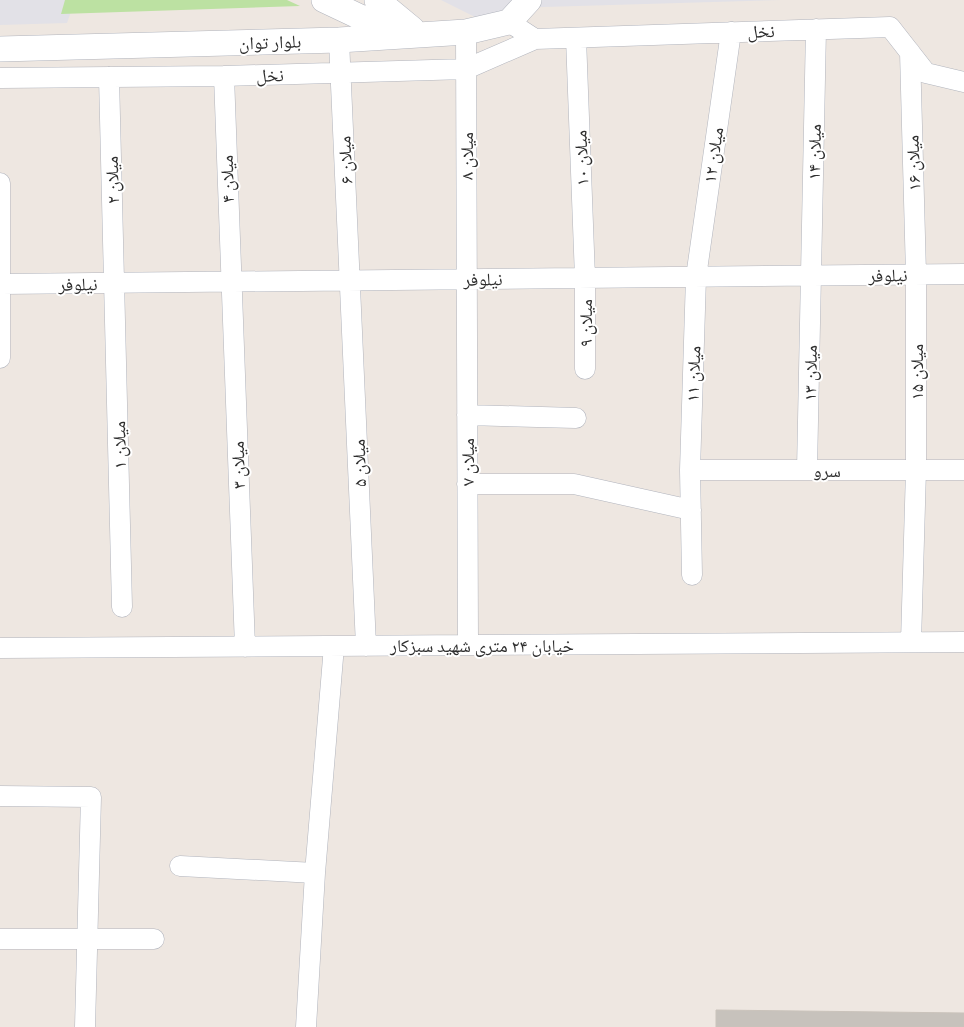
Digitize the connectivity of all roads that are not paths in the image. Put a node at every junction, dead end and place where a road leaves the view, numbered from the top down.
1 (324, 0) edge
2 (377, 0) edge
3 (529, 0) edge
4 (509, 22) junction
5 (816, 29) junction
6 (466, 32) junction
7 (731, 32) junction
8 (419, 36) junction
9 (576, 38) junction
10 (535, 39) junction
11 (339, 40) junction
12 (0, 49) edge
13 (910, 52) junction
14 (466, 69) junction
15 (341, 74) junction
16 (224, 76) junction
17 (109, 77) junction
18 (0, 78) edge
19 (964, 82) edge
20 (0, 183) edge
21 (916, 274) junction
22 (964, 274) edge
23 (812, 276) junction
24 (696, 277) junction
25 (585, 278) junction
26 (467, 279) junction
27 (352, 280) junction
28 (230, 282) junction
29 (116, 283) junction
30 (2, 284) junction
31 (0, 358) edge
32 (585, 369) dead end
33 (467, 415) junction
34 (576, 418) dead end
35 (690, 470) junction
36 (807, 470) junction
37 (916, 470) junction
38 (964, 470) edge
39 (467, 484) junction
40 (691, 510) junction
41 (692, 576) dead end
42 (122, 607) dead end
43 (911, 642) junction
44 (964, 642) edge
45 (468, 645) junction
46 (334, 646) junction
47 (366, 646) junction
48 (245, 647) junction
49 (0, 648) edge
50 (0, 796) edge
51 (180, 866) dead end
52 (315, 873) junction
53 (0, 939) edge
54 (88, 939) junction
55 (154, 939) dead end
56 (85, 1027) edge
57 (306, 1027) edge

1 - 8 street
2 - 8 street
3 - 4 street
4 - 6 street, بلوار توان
4 - 10 street
5 - 7 street, نخل
5 - 13 street, نخل
5 - 23 street, میلان ۱۴
6 - 8 street, بلوار توان
6 - 14 street, میلان ۸
7 - 9 street, نخل
7 - 24 street, میلان ۱۲
8 - 11 street, بلوار توان
9 - 10 street, نخل
9 - 25 street, میلان ۱۰
10 - 14 street, نخل
11 - 12 street, بلوار توان
11 - 15 street, میلان ۶
13 - 19 street, نخل
13 - 21 street, میلان ۱۶
14 - 15 street, نخل
14 - 26 street, میلان ۸
15 - 16 street, نخل
15 - 27 street, میلان ۶
16 - 17 street, نخل
16 - 28 street, میلان ۴
17 - 18 street, نخل
17 - 29 street, میلان ۲
20 - 30 street
21 - 22 street, نیلوفر
21 - 23 street, نیلوفر
21 - 37 street, میلان ۱۵
23 - 24 street, نیلوفر
23 - 36 street, میلان ۱۳
24 - 25 street, نیلوفر
24 - 35 street, میلان ۱۱
25 - 26 street, نیلوفر
25 - 32 street, میلان ۹
26 - 27 street, نیلوفر
26 - 33 street, میلان ۷
27 - 28 street, نیلوفر
27 - 47 street, میلان ۵
28 - 29 street, نیلوفر
28 - 48 street, میلان ۳
29 - 30 street, نیلوفر
29 - 42 street, میلان ۱
30 - 31 street
33 - 34 street
33 - 39 street, میلان ۷
35 - 36 street, سرو
35 - 40 street, میلان ۱۱
36 - 37 street, سرو
37 - 38 street, سرو
37 - 43 street, میلان ۱۵
39 - 40 street
39 - 45 street, میلان ۷
40 - 41 street, میلان ۱۱
43 - 44 street, خیابان ۲۴ متری شهید سبزکار
43 - 45 street, خیابان ۲۴ متری شهید سبزکار
45 - 47 street, خیابان ۲۴ متری شهید سبزکار
46 - 47 street, خیابان ۲۴ متری شهید سبزکار
46 - 48 street, خیابان ۲۴ متری شهید سبزکار
46 - 52 street
48 - 49 street, خیابان ۲۴ متری شهید سبزکار
50 - 54 street
51 - 52 street
52 - 57 street
53 - 54 street
54 - 55 street
54 - 56 street

